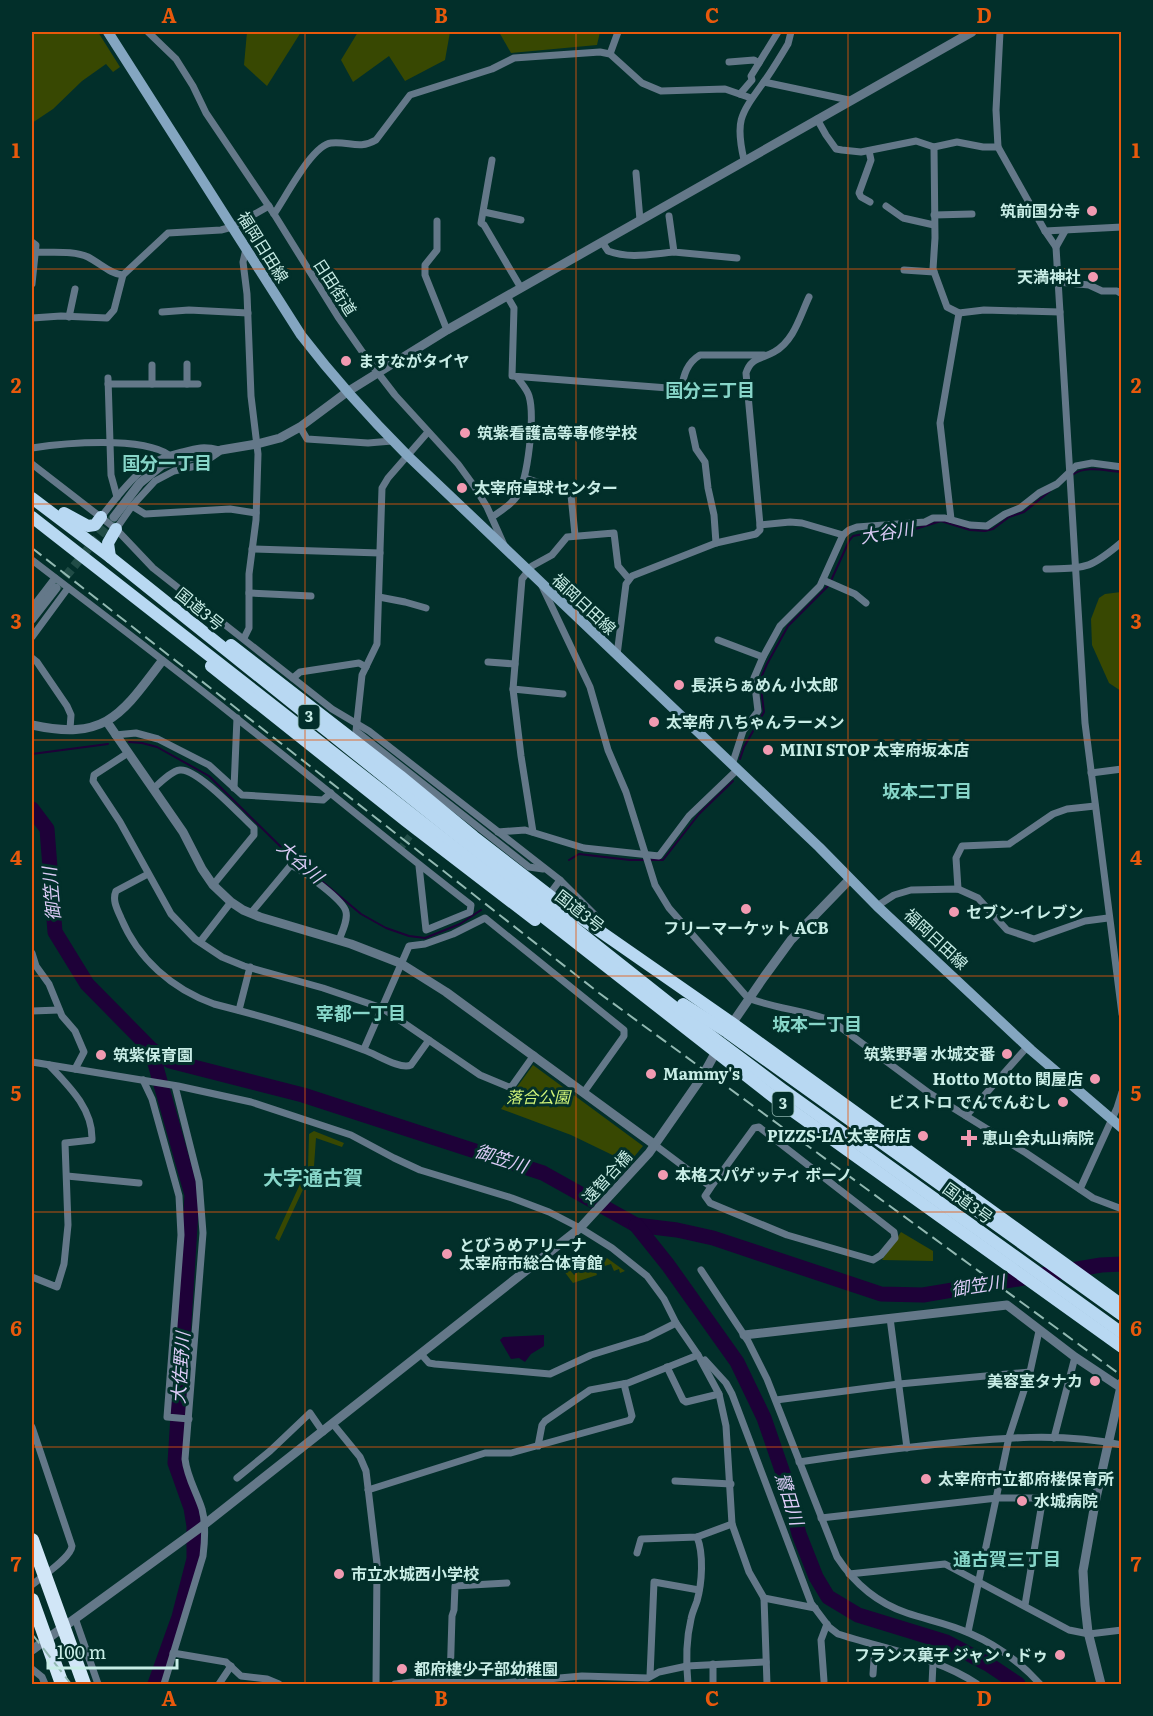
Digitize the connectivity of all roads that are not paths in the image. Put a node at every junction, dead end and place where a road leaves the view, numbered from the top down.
1 (108, 32) edge
2 (148, 32) edge
3 (618, 32) edge
4 (778, 32) edge
5 (791, 32) edge
6 (972, 32) edge
7 (1000, 32) edge
8 (610, 54) junction
9 (729, 62) dead end
10 (759, 63) junction
11 (764, 82) junction
12 (740, 94) junction
13 (751, 98) junction
14 (849, 100) junction
15 (817, 119) junction
16 (934, 147) junction
17 (998, 147) junction
18 (869, 151) junction
19 (492, 160) dead end
20 (744, 160) junction
21 (636, 173) dead end
22 (870, 202) dead end
23 (886, 206) dead end
24 (269, 207) junction
25 (484, 212) junction
26 (274, 214) junction
27 (972, 214) dead end
28 (934, 215) junction
29 (669, 216) dead end
30 (521, 220) dead end
31 (640, 220) junction
32 (437, 221) dead end
33 (934, 225) junction
34 (1122, 226) edge
35 (232, 227) junction
36 (1045, 231) junction
37 (1065, 231) junction
38 (32, 242) edge
39 (602, 242) junction
40 (1056, 246) junction
41 (246, 249) junction
42 (674, 252) junction
43 (33, 253) edge
44 (738, 258) dead end
45 (904, 270) dead end
46 (934, 272) junction
47 (123, 275) junction
48 (1058, 282) junction
49 (32, 284) edge
50 (521, 288) junction
51 (75, 289) dead end
52 (1122, 294) edge
53 (507, 296) junction
54 (809, 297) dead end
55 (162, 312) dead end
56 (1060, 312) junction
57 (248, 313) junction
58 (959, 313) junction
59 (69, 317) junction
60 (32, 318) edge
61 (447, 330) junction
62 (764, 355) junction
63 (188, 364) dead end
64 (152, 365) dead end
65 (377, 372) junction
66 (517, 376) junction
67 (152, 384) junction
68 (187, 384) junction
69 (198, 384) dead end
70 (347, 392) junction
71 (300, 427) junction
72 (692, 430) dead end
73 (428, 432) junction
74 (392, 441) junction
75 (108, 442) junction
76 (256, 444) junction
77 (32, 448) edge
78 (221, 450) junction
79 (169, 455) junction
80 (407, 455) junction
81 (32, 464) edge
82 (1122, 468) edge
83 (1069, 472) junction
84 (525, 478) junction
85 (32, 496) edge
86 (117, 497) junction
87 (132, 506) junction
88 (256, 513) junction
89 (32, 517) edge
90 (492, 517) junction
91 (951, 519) junction
92 (110, 521) junction
93 (760, 525) junction
94 (575, 535) junction
95 (843, 535) junction
96 (1122, 542) edge
97 (716, 543) junction
98 (252, 549) junction
99 (507, 550) junction
100 (380, 553) junction
101 (111, 557) junction
102 (32, 560) edge
103 (1046, 569) dead end
104 (1075, 569) junction
105 (527, 570) junction
106 (55, 578) junction
107 (629, 579) junction
108 (823, 580) junction
109 (540, 584) junction
110 (56, 588) tunnel mouth
111 (68, 588) junction
112 (249, 593) junction
113 (156, 595) junction
114 (311, 597) dead end
115 (379, 597) junction
116 (866, 603) dead end
117 (32, 608) edge
118 (426, 608) dead end
119 (148, 609) junction
120 (32, 619) edge
121 (32, 637) edge
122 (244, 638) junction
123 (718, 640) dead end
124 (617, 655) junction
125 (763, 657) junction
126 (32, 658) edge
127 (162, 661) junction
128 (488, 662) dead end
129 (515, 664) junction
130 (366, 667) junction
131 (292, 678) junction
132 (513, 689) junction
133 (563, 694) dead end
134 (237, 718) junction
135 (107, 722) junction
136 (357, 724) junction
137 (32, 725) edge
138 (70, 729) junction
139 (115, 735) junction
140 (128, 753) junction
141 (734, 768) junction
142 (1122, 769) edge
143 (1091, 773) junction
144 (234, 788) junction
145 (153, 789) junction
146 (330, 793) junction
147 (1095, 806) junction
148 (498, 832) junction
149 (533, 832) junction
150 (459, 843) junction
151 (647, 856) junction
152 (419, 866) junction
153 (546, 870) junction
154 (148, 874) junction
155 (850, 879) junction
156 (560, 880) junction
157 (213, 885) junction
158 (958, 889) junction
159 (549, 895) junction
160 (231, 902) junction
161 (877, 906) junction
162 (250, 913) junction
163 (1108, 918) junction
164 (593, 928) junction
165 (339, 940) junction
166 (200, 942) junction
167 (32, 954) edge
168 (400, 963) junction
169 (250, 967) junction
170 (1119, 981) edge
171 (748, 998) junction
172 (382, 1008) junction
173 (59, 1010) junction
174 (238, 1010) junction
175 (32, 1011) edge
176 (1122, 1014) edge
177 (730, 1027) junction
178 (429, 1040) junction
179 (1028, 1046) junction
180 (364, 1049) junction
181 (534, 1055) junction
182 (32, 1062) edge
183 (49, 1065) junction
184 (75, 1069) junction
185 (145, 1081) junction
186 (173, 1085) junction
187 (584, 1092) junction
188 (1122, 1092) edge
189 (966, 1116) junction
190 (1111, 1120) junction
191 (1122, 1128) edge
192 (652, 1149) junction
193 (67, 1176) junction
194 (139, 1183) dead end
195 (711, 1187) junction
196 (1080, 1189) junction
197 (1122, 1209) edge
198 (584, 1225) junction
199 (701, 1270) dead end
200 (32, 1277) edge
201 (1121, 1311) edge
202 (890, 1318) junction
203 (676, 1323) junction
204 (1040, 1331) junction
205 (1122, 1333) edge
206 (744, 1335) junction
207 (1122, 1347) edge
208 (421, 1354) junction
209 (698, 1354) junction
210 (1075, 1357) junction
211 (667, 1367) junction
212 (1030, 1372) junction
213 (624, 1384) junction
214 (899, 1384) junction
215 (1121, 1384) edge
216 (719, 1394) junction
217 (776, 1400) junction
218 (189, 1419) junction
219 (333, 1424) junction
220 (32, 1427) edge
221 (323, 1432) junction
222 (1009, 1437) junction
223 (1054, 1438) junction
224 (1107, 1442) junction
225 (1122, 1445) edge
226 (538, 1446) junction
227 (907, 1448) junction
228 (799, 1462) junction
229 (237, 1478) dead end
230 (675, 1481) dead end
231 (731, 1484) junction
232 (368, 1490) junction
233 (1042, 1497) junction
234 (997, 1498) junction
235 (1096, 1498) junction
236 (821, 1518) junction
237 (205, 1524) junction
238 (732, 1524) junction
239 (697, 1537) junction
240 (32, 1540) edge
241 (637, 1553) dead end
242 (48, 1567) junction
243 (849, 1574) junction
244 (979, 1581) junction
245 (507, 1583) dead end
246 (32, 1585) edge
247 (699, 1590) junction
248 (764, 1598) junction
249 (32, 1600) edge
250 (1025, 1605) junction
251 (815, 1608) junction
252 (75, 1618) junction
253 (827, 1624) junction
254 (1122, 1630) edge
255 (968, 1632) junction
256 (1089, 1634) junction
257 (875, 1646) junction
258 (32, 1650) edge
259 (174, 1653) junction
260 (766, 1662) junction
261 (933, 1663) junction
262 (712, 1664) junction
263 (231, 1666) junction
264 (687, 1666) junction
265 (32, 1669) edge
266 (873, 1674) dead end
267 (650, 1676) junction
268 (824, 1681) dead end
269 (450, 1682) junction
270 (45, 1684) edge
271 (62, 1684) edge
272 (84, 1684) edge
273 (98, 1684) edge
274 (164, 1684) edge
275 (219, 1684) edge
276 (279, 1684) edge
277 (376, 1684) edge
278 (395, 1684) edge
279 (688, 1684) edge
280 (713, 1684) edge
281 (767, 1684) edge
282 (932, 1684) edge
283 (977, 1684) edge
284 (1040, 1684) edge
285 (1101, 1684) edge

1 - 35 main road, 福岡日田線
2 - 24 street, 日田街道
3 - 8 street
4 - 10 street
5 - 11 street
6 - 14 street
7 - 17 street
8 - 12 street
8 - 26 street
9 - 10 street
10 - 12 street
11 - 13 street
11 - 14 street
12 - 13 street
13 - 20 street
14 - 15 street
15 - 18 street
15 - 20 street
16 - 17 street
16 - 18 street
16 - 28 street
17 - 36 street
18 - 22 street
19 - 25 street
20 - 31 street
21 - 31 street
23 - 33 street
24 - 26 street, 日田街道
24 - 35 street
25 - 30 street
25 - 50 street
26 - 65 street, 日田街道
27 - 28 street
28 - 33 street
29 - 42 street
31 - 39 street
32 - 61 street
33 - 46 street
34 - 37 street
35 - 41 main road, 福岡日田線
35 - 47 street
36 - 37 street
36 - 40 street
37 - 40 street
38 - 43 street
39 - 42 street
39 - 50 street
40 - 48 street
41 - 57 street
41 - 70 main road, 福岡日田線
42 - 44 street
43 - 47 street
43 - 49 street
45 - 46 street
46 - 58 street
47 - 59 street
48 - 52 street
48 - 56 street
50 - 53 street
51 - 59 street
53 - 61 street
53 - 66 street
54 - 62 street
55 - 57 street
56 - 58 street
56 - 83 street
57 - 76 street
58 - 91 street
59 - 60 street
61 - 65 street
62 - 66 street
62 - 93 street
63 - 68 street
64 - 67 street
65 - 70 street
65 - 73 street, 日田街道
66 - 84 street
67 - 68 street
67 - 75 street
68 - 69 street
70 - 71 street
70 - 74 main road, 福岡日田線
71 - 74 street
71 - 76 street
72 - 97 street
73 - 80 street
73 - 90 street, 日田街道
74 - 80 main road, 福岡日田線
75 - 77 street
75 - 79 street
75 - 86 street
76 - 78 street
76 - 88 street
78 - 79 street
78 - 87 street
78 - 92 street
79 - 86 street
80 - 99 main road, 福岡日田線
80 - 100 street
81 - 92 street
82 - 83 street
83 - 91 street
83 - 104 street
84 - 90 street
84 - 94 street
85 - 92 highway
85 - 101 highway, 国道3号 / 3
86 - 92 street
87 - 88 street
87 - 92 street
88 - 98 street
89 - 119 highway, 国道3号 / 3
90 - 99 street, 日田街道
91 - 95 street
92 - 101 highway
92 - 122 street
93 - 95 street
93 - 97 street
94 - 105 street
94 - 107 street
95 - 108 street
96 - 104 street
97 - 107 street
98 - 100 street
98 - 112 street
99 - 105 main road, 福岡日田線
100 - 115 street
101 - 113 highway, 国道3号 / 3
102 - 106 street
103 - 104 street
104 - 143 street
105 - 109 main road, 福岡日田線
105 - 129 street
106 - 111 street
106 - 117 street
107 - 124 street
108 - 116 street
108 - 125 street
109 - 124 main road, 福岡日田線
109 - 151 street
110 - 120 street
111 - 121 street
111 - 127 street
112 - 114 street
112 - 122 street
113 - 150 highway, 国道3号 / 3
113 - 159 highway, 3
115 - 118 street
115 - 130 street
119 - 150 highway, 国道3号 / 3
119 - 177 highway, 3
122 - 131 street
123 - 125 street
124 - 141 main road, 福岡日田線
125 - 141 street
126 - 138 street
127 - 134 street
127 - 135 street
128 - 129 street
129 - 132 street
130 - 131 street
130 - 136 street
131 - 136 street
132 - 133 street
132 - 149 street
134 - 144 street
134 - 146 street
135 - 138 street
135 - 139 street
136 - 148 street
136 - 153 street
137 - 138 street
139 - 140 street
139 - 144 street
140 - 145 street
140 - 154 street
141 - 151 street
141 - 155 main road, 福岡日田線
142 - 143 street
143 - 147 street
144 - 146 street
145 - 157 street
145 - 157 street
146 - 152 street
147 - 158 street
147 - 163 street
148 - 149 street
148 - 153 street
149 - 151 street
150 - 205 highway, 国道3号 / 3
150 - 207 highway, 国道3号 / 3
151 - 171 street
152 - 152 street
153 - 156 street
154 - 166 street
154 - 174 street
155 - 161 main road, 福岡日田線
155 - 171 street, 遠智合橋
156 - 159 street
156 - 164 street
157 - 160 street
158 - 161 street
158 - 163 street
159 - 164 highway, 3
160 - 162 street
160 - 166 street
161 - 179 main road, 福岡日田線
162 - 165 street
162 - 165 street
163 - 170 street
164 - 177 highway, 3
165 - 168 street
166 - 169 street
167 - 173 street
168 - 172 street
168 - 181 street
168 - 187 street
169 - 172 street
169 - 174 street
170 - 176 street
171 - 177 street, 遠智合橋
171 - 189 street
172 - 178 street
172 - 180 street
173 - 175 street
173 - 184 street
174 - 180 street
177 - 192 street, 遠智合橋
177 - 201 highway, 3
178 - 180 street
178 - 181 street
179 - 189 street
179 - 190 main road, 福岡日田線
181 - 187 street
182 - 183 street
183 - 184 street
183 - 193 street
184 - 185 street
185 - 186 street
185 - 218 street
186 - 198 street
186 - 218 street
187 - 192 street
188 - 190 street
189 - 196 street
190 - 191 main road, 福岡日田線
190 - 196 street
192 - 195 street
192 - 198 street, 遠智合橋
193 - 194 street
193 - 200 street
195 - 195 street
196 - 197 street
198 - 203 street
198 - 208 street, 遠智合橋
199 - 206 street
202 - 204 street
202 - 206 street
202 - 214 street
203 - 208 street
203 - 209 street
204 - 210 street
204 - 212 street
206 - 217 street
208 - 219 street, 遠智合橋
209 - 211 street
209 - 216 street
209 - 251 street
210 - 215 street
210 - 223 street
211 - 213 street
211 - 216 street
212 - 214 street
212 - 222 street
213 - 226 street
213 - 226 street
214 - 217 street
214 - 227 street
215 - 224 street
216 - 231 street
217 - 228 street
218 - 237 street
219 - 221 street, 遠智合橋
219 - 232 street
220 - 242 street
221 - 229 street
221 - 237 street, 遠智合橋
222 - 223 street
222 - 227 street
222 - 234 street
223 - 224 street
224 - 225 street
224 - 235 street
226 - 232 street
227 - 228 street
228 - 236 street
230 - 231 street
231 - 238 street
232 - 277 street
233 - 234 street
233 - 235 street
233 - 250 street
234 - 236 street
234 - 244 street
235 - 256 street
236 - 243 street
237 - 252 street, 遠智合橋
237 - 259 street
238 - 239 street
238 - 248 street
239 - 241 street
239 - 247 street
240 - 242 highway
242 - 246 street
242 - 272 highway
243 - 244 street
243 - 255 street
244 - 250 street
244 - 255 street
245 - 269 street
247 - 264 street
247 - 267 street
248 - 251 street
248 - 260 street
249 - 271 highway
250 - 256 street
251 - 253 street
252 - 258 street, 遠智合橋
252 - 273 street
253 - 257 street
253 - 268 street
254 - 256 street
255 - 284 street
256 - 285 street
257 - 261 street
257 - 266 street
259 - 263 street
259 - 274 street
260 - 262 street
260 - 281 street
261 - 282 street
261 - 283 street
262 - 264 street
262 - 280 street
263 - 275 street
263 - 276 street
264 - 267 street
264 - 279 street
265 - 270 street
267 - 269 street
269 - 278 street

